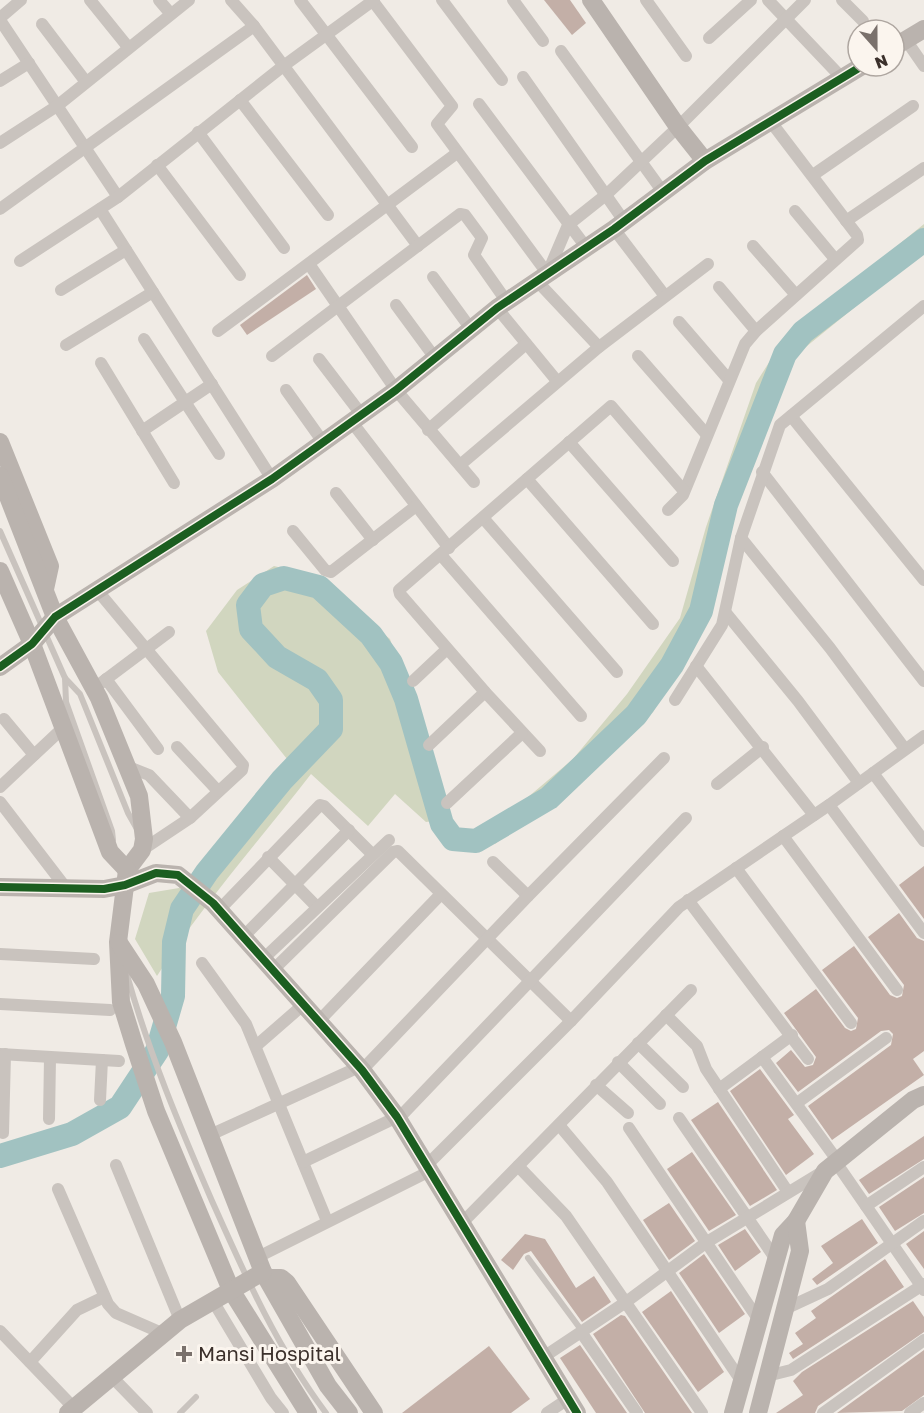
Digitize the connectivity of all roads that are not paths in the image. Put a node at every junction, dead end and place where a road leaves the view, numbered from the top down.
1 (21, 0) edge
2 (90, 0) edge
3 (159, 0) edge
4 (189, 0) edge
5 (231, 0) edge
6 (300, 0) edge
7 (373, 0) edge
8 (442, 0) edge
9 (513, 0) edge
10 (591, 0) edge
11 (646, 0) edge
12 (751, 0) edge
13 (768, 0) edge
14 (805, 0) edge
15 (842, 0) edge
16 (170, 13) junction
17 (860, 18) edge
18 (0, 19) edge
19 (787, 19) junction
20 (42, 24) dead end
21 (254, 26) junction
22 (924, 29) edge
23 (328, 35) junction
24 (709, 38) dead end
25 (906, 40) edge
26 (543, 41) dead end
27 (128, 47) junction
28 (906, 50) edge
29 (561, 51) dead end
30 (686, 56) dead end
31 (29, 63) junction
32 (924, 66) edge
33 (282, 67) junction
34 (523, 76) dead end
35 (846, 76) edge
36 (842, 78) junction
37 (502, 80) dead end
38 (0, 81) edge
39 (86, 82) junction
40 (240, 100) junction
41 (479, 104) dead end
42 (57, 106) junction
43 (913, 106) dead end
44 (771, 122) junction
45 (678, 127) junction
46 (198, 132) junction
47 (0, 143) edge
48 (412, 147) dead end
49 (86, 149) junction
50 (457, 153) junction
51 (641, 162) junction
52 (705, 162) junction
53 (157, 165) junction
54 (924, 168) edge
55 (813, 175) junction
56 (663, 192) junction
57 (607, 194) junction
58 (118, 197) junction
59 (387, 205) junction
60 (0, 209) edge
61 (100, 209) junction
62 (795, 211) dead end
63 (328, 215) dead end
64 (846, 221) junction
65 (568, 225) junction
66 (619, 225) junction
67 (418, 246) junction
68 (753, 246) dead end
69 (586, 247) junction
70 (284, 248) dead end
71 (126, 250) junction
72 (835, 259) junction
73 (20, 261) dead end
74 (309, 264) junction
75 (708, 264) dead end
76 (240, 275) dead end
77 (433, 277) dead end
78 (542, 277) junction
79 (719, 287) dead end
80 (61, 290) dead end
81 (153, 292) junction
82 (796, 295) junction
83 (665, 296) junction
84 (396, 305) dead end
85 (502, 305) junction
86 (924, 306) edge
87 (339, 307) junction
88 (679, 322) dead end
89 (471, 329) junction
90 (218, 331) dead end
91 (756, 331) junction
92 (144, 339) dead end
93 (526, 344) junction
94 (66, 345) dead end
95 (599, 347) junction
96 (272, 356) dead end
97 (638, 356) dead end
98 (319, 358) dead end
99 (435, 358) junction
100 (100, 363) dead end
101 (729, 380) junction
102 (557, 381) junction
103 (212, 384) junction
104 (286, 390) dead end
105 (396, 390) junction
106 (184, 402) junction
107 (790, 416) junction
108 (356, 418) junction
109 (428, 430) junction
110 (142, 431) junction
111 (707, 435) junction
112 (0, 441) edge
113 (323, 442) junction
114 (569, 442) junction
115 (219, 454) dead end
116 (460, 465) junction
117 (762, 472) junction
118 (0, 476) edge
119 (272, 479) junction
120 (527, 479) junction
121 (474, 482) dead end
122 (174, 483) dead end
123 (684, 491) junction
124 (336, 493) dead end
125 (416, 506) junction
126 (668, 510) dead end
127 (483, 519) junction
128 (0, 531) edge
129 (293, 531) dead end
130 (741, 538) junction
131 (373, 540) junction
132 (445, 551) junction
133 (673, 561) dead end
134 (0, 571) edge
135 (924, 580) edge
136 (45, 589) junction
137 (97, 590) junction
138 (0, 607) edge
139 (726, 614) junction
140 (55, 617) junction
141 (20, 618) junction
142 (653, 624) dead end
143 (169, 632) dead end
144 (37, 638) junction
145 (146, 648) junction
146 (447, 649) junction
147 (696, 666) junction
148 (0, 668) edge
149 (616, 672) dead end
150 (64, 678) junction
151 (412, 681) dead end
152 (924, 681) edge
153 (100, 684) junction
154 (485, 692) junction
155 (675, 700) dead end
156 (581, 716) dead end
157 (4, 719) dead end
158 (64, 727) junction
159 (522, 733) junction
160 (922, 740) edge
161 (429, 745) dead end
162 (177, 747) dead end
163 (763, 747) junction
164 (158, 748) dead end
165 (905, 749) junction
166 (540, 751) dead end
167 (34, 755) junction
168 (664, 758) dead end
169 (126, 766) junction
170 (873, 773) junction
171 (859, 783) junction
172 (717, 784) dead end
173 (0, 787) edge
174 (218, 791) junction
175 (0, 802) edge
176 (447, 803) dead end
177 (829, 805) junction
178 (814, 815) junction
179 (190, 818) junction
180 (686, 818) dead end
181 (349, 830) junction
182 (783, 836) junction
183 (389, 840) dead end
184 (924, 841) edge
185 (143, 844) junction
186 (110, 852) junction
187 (372, 854) junction
188 (268, 857) junction
189 (493, 862) dead end
190 (736, 868) junction
191 (126, 878) junction
192 (295, 884) junction
193 (0, 888) edge
194 (66, 888) junction
195 (441, 894) junction
196 (528, 896) junction
197 (688, 900) junction
198 (216, 907) junction
199 (317, 907) junction
200 (924, 933) edge
201 (243, 937) junction
202 (487, 939) junction
203 (118, 942) junction
204 (0, 954) edge
205 (94, 959) dead end
206 (202, 963) dead end
207 (267, 966) junction
208 (532, 982) junction
209 (691, 990) dead end
210 (897, 990) dead end
211 (0, 1004) edge
212 (303, 1005) junction
213 (111, 1010) dead end
214 (666, 1014) junction
215 (571, 1021) junction
216 (318, 1022) junction
217 (851, 1023) dead end
218 (792, 1035) junction
219 (886, 1038) dead end
220 (638, 1043) junction
221 (256, 1046) junction
222 (3, 1054) edge
223 (762, 1057) junction
224 (50, 1058) junction
225 (808, 1059) dead end
226 (102, 1060) junction
227 (119, 1061) dead end
228 (618, 1062) junction
229 (361, 1068) junction
230 (596, 1085) junction
231 (683, 1087) dead end
232 (719, 1089) junction
233 (920, 1094) edge
234 (100, 1100) dead end
235 (797, 1103) junction
236 (660, 1104) dead end
237 (279, 1105) junction
238 (628, 1113) dead end
239 (398, 1118) junction
240 (679, 1118) dead end
241 (49, 1119) dead end
242 (559, 1125) junction
243 (629, 1128) dead end
244 (3, 1133) dead end
245 (210, 1135) junction
246 (303, 1162) junction
247 (833, 1164) junction
248 (116, 1166) dead end
249 (518, 1166) junction
250 (924, 1167) edge
251 (428, 1168) junction
252 (58, 1190) dead end
253 (788, 1192) junction
254 (866, 1206) junction
255 (747, 1217) junction
256 (327, 1221) junction
257 (796, 1221) junction
258 (924, 1221) edge
259 (461, 1224) junction
260 (706, 1242) junction
261 (893, 1243) junction
262 (528, 1258) dead end
263 (775, 1258) junction
264 (666, 1270) junction
265 (259, 1272) junction
266 (923, 1287) edge
267 (231, 1290) junction
268 (104, 1297) junction
269 (213, 1301) junction
270 (626, 1302) junction
271 (787, 1308) junction
272 (758, 1319) junction
273 (180, 1320) junction
274 (0, 1331) edge
275 (582, 1332) junction
276 (164, 1334) junction
277 (924, 1340) edge
278 (542, 1358) junction
279 (30, 1362) junction
280 (767, 1376) junction
281 (113, 1378) junction
282 (742, 1382) junction
283 (196, 1397) dead end
284 (924, 1403) edge
285 (572, 1406) edge
286 (71, 1411) edge
287 (147, 1413) edge
288 (180, 1413) edge
289 (283, 1413) edge
290 (308, 1413) edge
291 (326, 1413) edge
292 (349, 1413) edge
293 (374, 1413) edge
294 (547, 1413) edge
295 (637, 1413) edge
296 (702, 1413) edge
297 (733, 1413) edge
298 (758, 1413) edge
299 (823, 1413) edge
300 (910, 1413) edge

1 - 18 street
2 - 27 street
3 - 16 street
4 - 16 street
5 - 21 street
6 - 23 street
7 - 23 street
7 - 50 street
8 - 37 street
9 - 26 street
10 - 45 street
11 - 30 street
12 - 24 street
13 - 19 street
14 - 19 street
15 - 17 street
16 - 27 street
18 - 31 street
19 - 36 street
19 - 45 street
20 - 39 street
21 - 33 street
21 - 49 street
22 - 25 street
23 - 33 street
23 - 48 street
27 - 39 street
28 - 32 street
29 - 51 street
31 - 38 street
31 - 42 street
33 - 40 street
33 - 59 street
34 - 57 street
35 - 36 street
36 - 44 street
39 - 42 street
40 - 46 street
40 - 63 street
41 - 65 street
42 - 47 street
42 - 49 street
43 - 55 street
44 - 52 street
44 - 55 street
45 - 51 street
45 - 52 street
46 - 53 street
46 - 70 street
49 - 58 street
49 - 60 street
50 - 59 street
50 - 78 street
51 - 56 street
51 - 57 street
52 - 56 street
53 - 58 street
53 - 76 street
54 - 64 street
55 - 64 street
56 - 66 street
57 - 65 street
57 - 66 street
58 - 61 street
59 - 67 street
59 - 74 street
61 - 71 street
61 - 73 street
62 - 72 street
64 - 72 street
65 - 69 street
65 - 78 street
66 - 69 street
66 - 83 street
67 - 85 street
67 - 87 street
68 - 82 street
69 - 78 street
71 - 80 street
71 - 81 street
72 - 82 street
74 - 87 street
74 - 90 street
75 - 83 street
77 - 89 street
78 - 85 street
78 - 95 street
79 - 91 street
81 - 94 street
81 - 103 street
82 - 91 street
83 - 95 street
84 - 99 street
85 - 89 street
85 - 93 street
86 - 107 street
87 - 96 street
87 - 105 street
88 - 101 street
89 - 99 street
91 - 101 street
92 - 106 street
93 - 102 street
93 - 109 street
95 - 102 street
97 - 111 street
98 - 108 street
99 - 105 street
100 - 110 street
101 - 111 street
102 - 116 street
103 - 106 street
103 - 119 street
104 - 113 street
105 - 108 street
105 - 109 street
106 - 110 street
106 - 115 street
107 - 117 street
107 - 135 street
108 - 113 street
108 - 125 street
109 - 116 street
110 - 122 street
111 - 123 street
112 - 136 street
113 - 119 street
114 - 120 street
114 - 123 street
114 - 133 street
116 - 121 street
117 - 130 street
117 - 152 street
118 - 136 street
119 - 137 street
120 - 127 street
120 - 142 street
123 - 126 street
124 - 131 street
125 - 131 street
125 - 132 street
127 - 132 street
127 - 149 street
128 - 144 lane
129 - 131 street
130 - 139 street
130 - 165 street
132 - 146 street
132 - 156 street
134 - 141 street
136 - 140 street
137 - 140 street
137 - 145 street
138 - 141 street
139 - 147 street
139 - 171 street
140 - 144 street
140 - 153 street
141 - 144 street
143 - 145 street
144 - 148 street
144 - 150 lane
144 - 158 street
145 - 153 street
145 - 174 street
146 - 151 street
146 - 154 street
147 - 155 street
147 - 163 street
150 - 185 lane
150 - 186 lane
153 - 164 street
153 - 169 street
154 - 159 street
154 - 161 street
157 - 167 street
158 - 167 street
158 - 186 street
159 - 166 street
159 - 176 street
160 - 165 street
162 - 174 street
163 - 172 street
163 - 178 street
165 - 170 street
167 - 173 street
168 - 196 street
169 - 179 street
169 - 185 street
170 - 171 street
170 - 184 street
171 - 177 street
174 - 179 street
175 - 194 street
177 - 178 street
177 - 200 street
178 - 182 street
179 - 185 street
180 - 208 street
181 - 187 street
181 - 188 street
181 - 192 street
182 - 190 street
182 - 210 street
183 - 187 street
185 - 191 street
186 - 191 street
187 - 199 street
188 - 192 street
188 - 198 street
189 - 196 street
190 - 197 street
190 - 217 street
191 - 194 street
191 - 198 street
191 - 203 street
192 - 199 street
192 - 201 street
193 - 194 street
195 - 202 street
195 - 207 street
195 - 216 street
196 - 202 street
197 - 215 street
197 - 218 street
198 - 201 street
199 - 207 street
201 - 207 street
202 - 208 street
202 - 229 street
203 - 245 street
203 - 265 lane
203 - 267 street
204 - 205 street
206 - 221 street
207 - 212 street
208 - 215 street
208 - 239 street
209 - 214 street
211 - 213 street
212 - 216 street
212 - 221 street
214 - 220 street
214 - 232 street
215 - 251 street
216 - 229 street
218 - 223 street
218 - 225 street
219 - 235 street
220 - 228 street
220 - 231 street
221 - 237 street
222 - 224 street
222 - 244 street
223 - 232 street
223 - 235 street
224 - 226 street
224 - 241 street
226 - 227 street
226 - 234 street
228 - 230 street
228 - 236 street
229 - 237 street
229 - 239 street
230 - 238 street
230 - 242 street
232 - 253 street
233 - 247 street
235 - 247 street
237 - 245 street
237 - 246 street
239 - 246 street
239 - 251 street
240 - 255 street
242 - 249 street
242 - 264 street
243 - 260 street
245 - 265 street
246 - 256 street
247 - 253 street
247 - 254 street
247 - 257 street
248 - 273 street
249 - 259 street
249 - 270 street
250 - 254 street
251 - 256 street
251 - 259 street
252 - 268 street
253 - 255 street
254 - 261 street
255 - 260 street
255 - 263 street
256 - 265 street
257 - 263 street
257 - 271 street
258 - 261 street
259 - 278 street
260 - 264 street
260 - 272 street
261 - 266 street
261 - 271 street
262 - 275 lane
263 - 272 street
264 - 270 street
264 - 282 street
265 - 267 street
265 - 291 lane
265 - 292 street
265 - 293 street
266 - 280 street
267 - 269 street
267 - 290 street
268 - 276 street
268 - 279 street
269 - 273 street
269 - 289 street
270 - 275 street
270 - 296 street
271 - 280 street
272 - 282 street
273 - 276 street
274 - 279 street
275 - 278 street
275 - 295 street
276 - 281 street
277 - 299 street
278 - 285 street
279 - 286 street
280 - 298 street
281 - 286 street
281 - 287 street
282 - 297 street
283 - 288 lane
284 - 300 street
285 - 294 street

